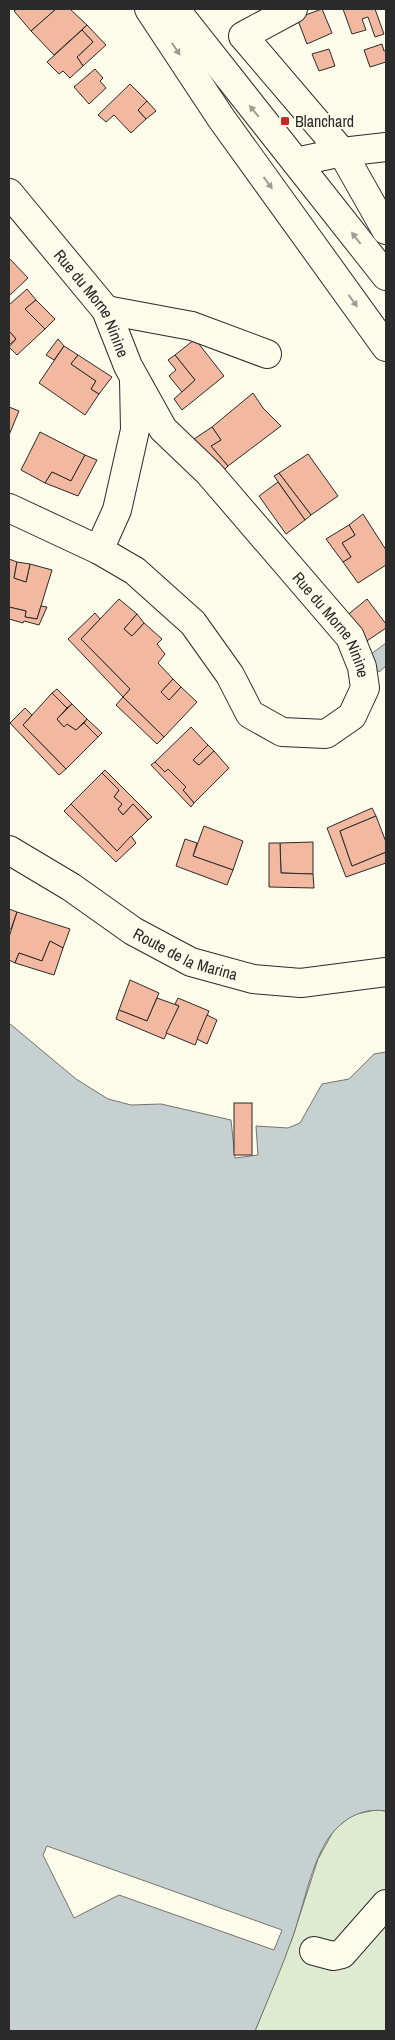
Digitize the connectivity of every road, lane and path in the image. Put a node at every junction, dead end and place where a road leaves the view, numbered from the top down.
1 (149, 9) edge
2 (175, 9) edge
3 (293, 9) edge
4 (386, 147) edge
5 (342, 152) junction
6 (386, 159) edge
7 (296, 162) junction
8 (9, 193) edge
9 (386, 230) edge
10 (386, 276) edge
11 (106, 310) junction
12 (386, 347) edge
13 (267, 354) dead end
14 (134, 377) junction
15 (9, 508) edge
16 (100, 550) junction
17 (9, 850) edge
18 (386, 972) edge
19 (386, 1904) edge
20 (314, 1950) dead end

1 -> 12 street
7 -> 2 street
3 - 5 street
4 - 5 street
5 - 6 street
5 - 7 street
5 - 9 street
10 -> 7 street
8 - 11 street, Rue du Morne Ninine
11 - 13 street
11 - 14 street, Rue du Morne Ninine
14 - 16 street
14 - 16 street, Rue du Morne Ninine
15 - 16 street, Rue du Morne Ninine
17 - 18 street, Route de la Marina
19 - 20 street

